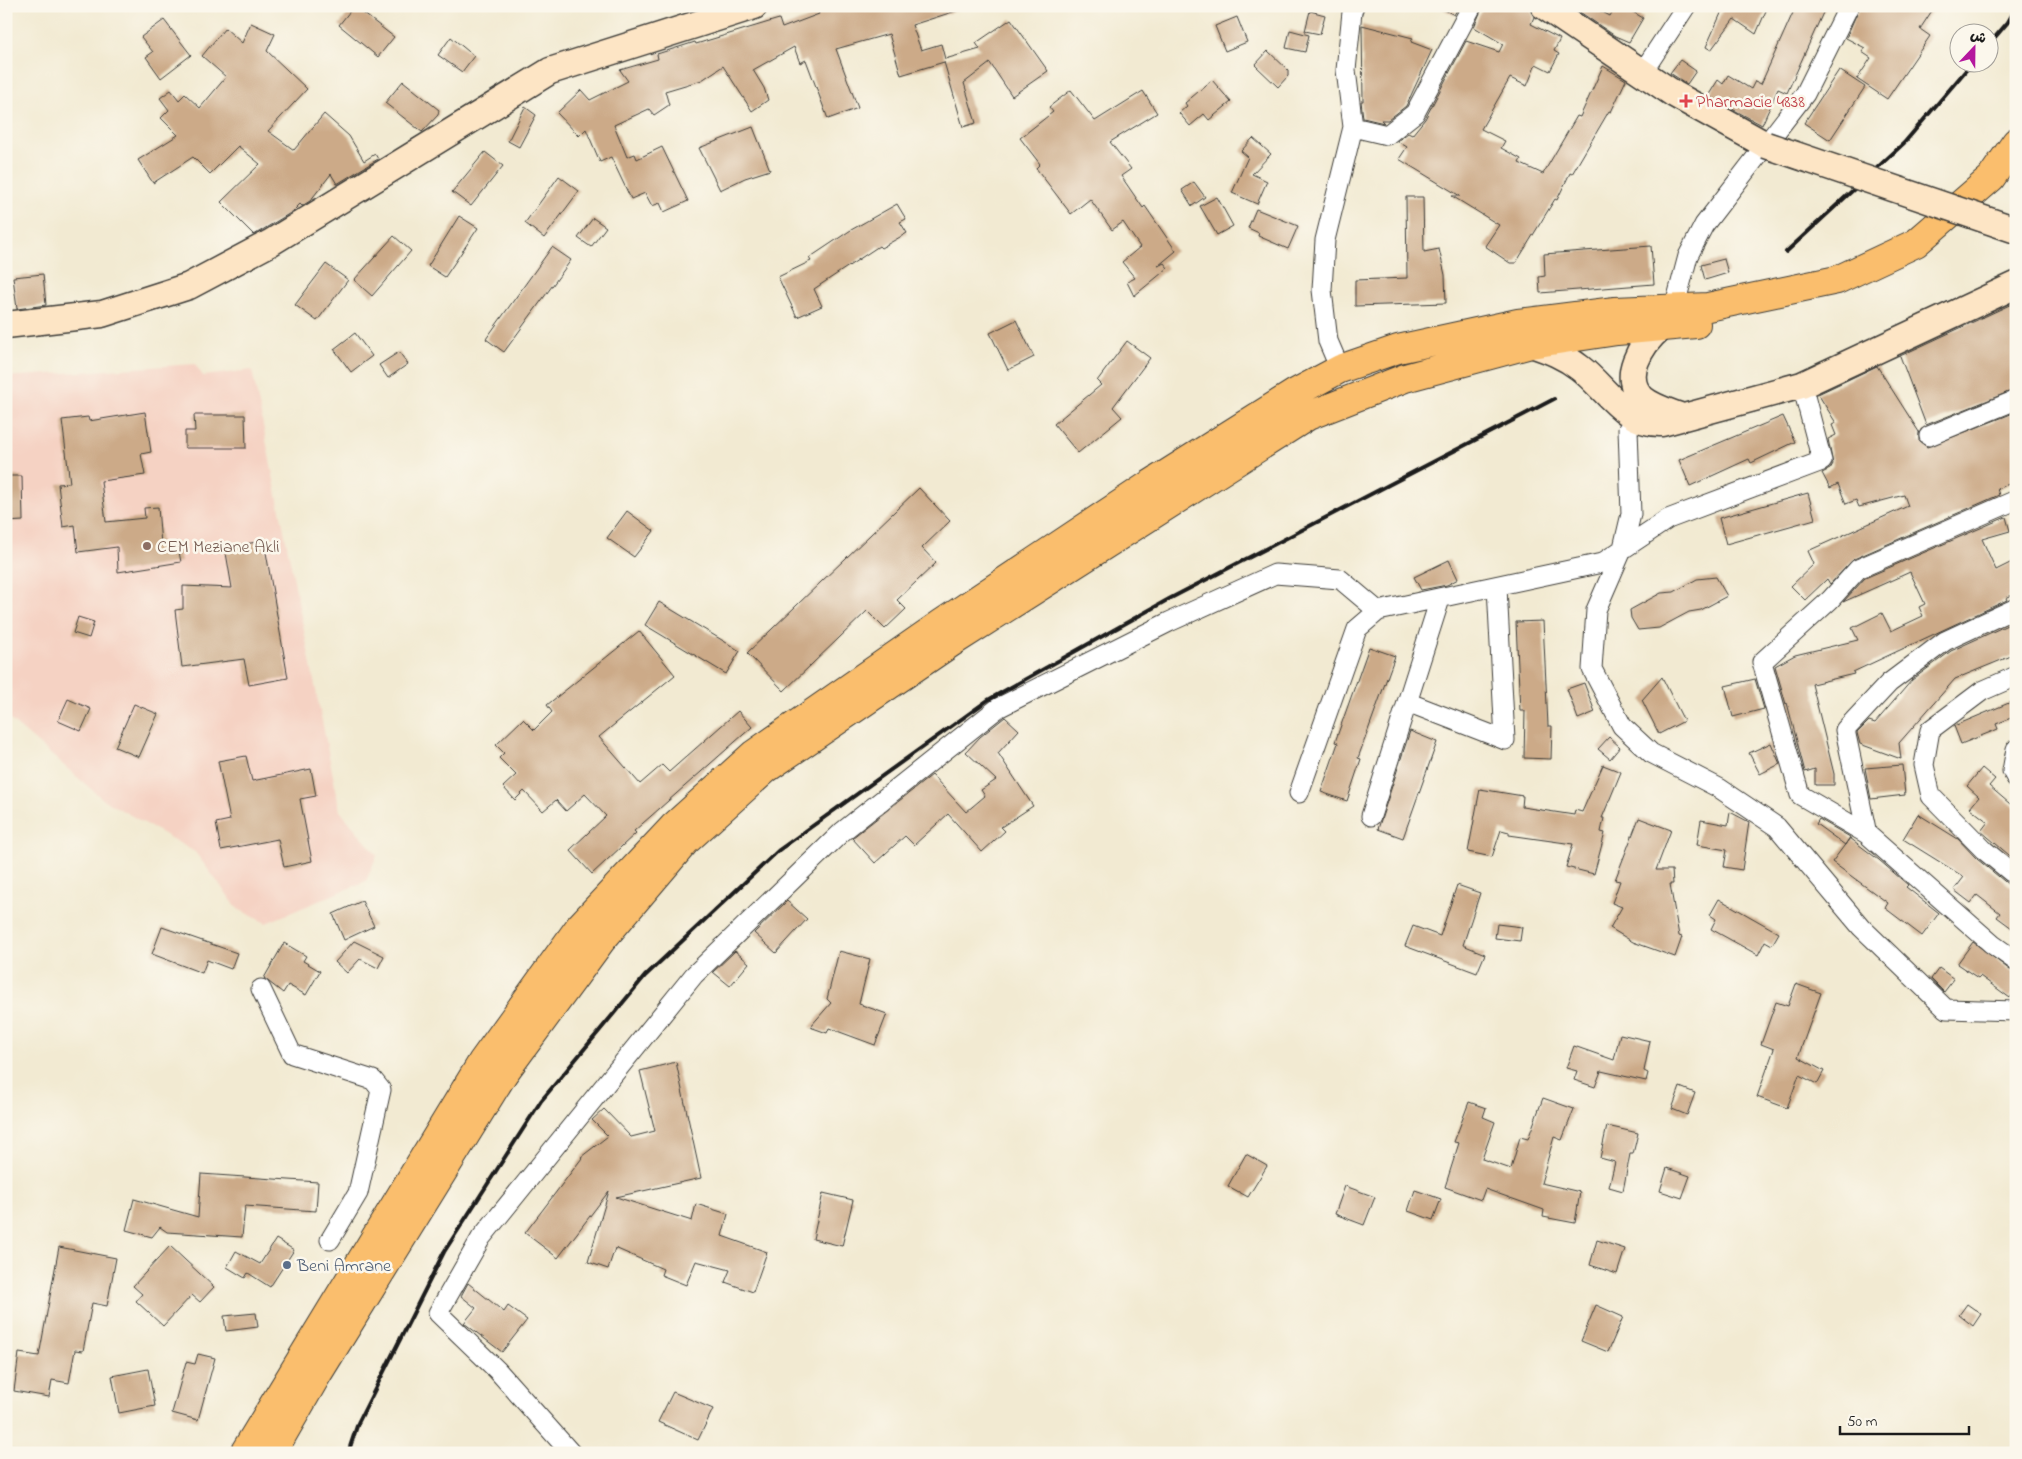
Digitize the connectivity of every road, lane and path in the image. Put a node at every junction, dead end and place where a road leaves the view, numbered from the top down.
1 (754, 6) edge
2 (1354, 6) edge
3 (1472, 6) edge
4 (1544, 6) edge
5 (1686, 6) edge
6 (1849, 6) edge
7 (698, 14) edge
8 (1642, 73) junction
9 (1353, 127) junction
10 (2016, 142) edge
11 (1766, 145) junction
12 (2016, 176) edge
13 (2016, 230) edge
14 (2016, 286) edge
15 (1667, 319) junction
16 (6, 326) edge
17 (1531, 344) junction
18 (1340, 370) junction
19 (1802, 385) junction
20 (2016, 400) edge
21 (1643, 411) junction
22 (1929, 436) dead end
23 (2016, 500) edge
24 (1622, 548) junction
25 (1497, 587) junction
26 (1440, 599) junction
27 (2016, 608) edge
28 (1378, 612) junction
29 (2016, 676) edge
30 (1407, 702) junction
31 (2016, 749) edge
32 (2016, 778) edge
33 (1299, 793) dead end
34 (1371, 816) dead end
35 (1867, 834) junction
36 (2016, 876) edge
37 (2016, 961) edge
38 (261, 989) dead end
39 (2016, 1012) edge
40 (330, 1240) dead end
41 (244, 1453) edge
42 (272, 1453) edge
43 (571, 1453) edge

1 - 7 main road
2 - 9 street
3 - 9 street
4 - 8 main road
5 - 8 street
6 - 11 street
7 - 16 main road
8 - 11 main road
9 - 18 street
10 - 15 highway
11 - 13 main road, bridge
11 - 15 street
12 - 15 highway
14 - 19 main road
15 - 17 highway
15 - 18 highway
15 - 21 main road
17 - 21 main road
17 - 42 highway
18 - 41 highway
19 - 21 main road
19 - 24 street
20 - 22 street
21 - 24 street
23 - 35 street
24 - 25 street
24 - 39 street
25 - 26 street
25 - 30 street
26 - 28 street
26 - 30 street
27 - 35 street
28 - 33 street
28 - 43 street
29 - 36 street
30 - 34 street
31 - 32 street
35 - 37 street
38 - 40 street

